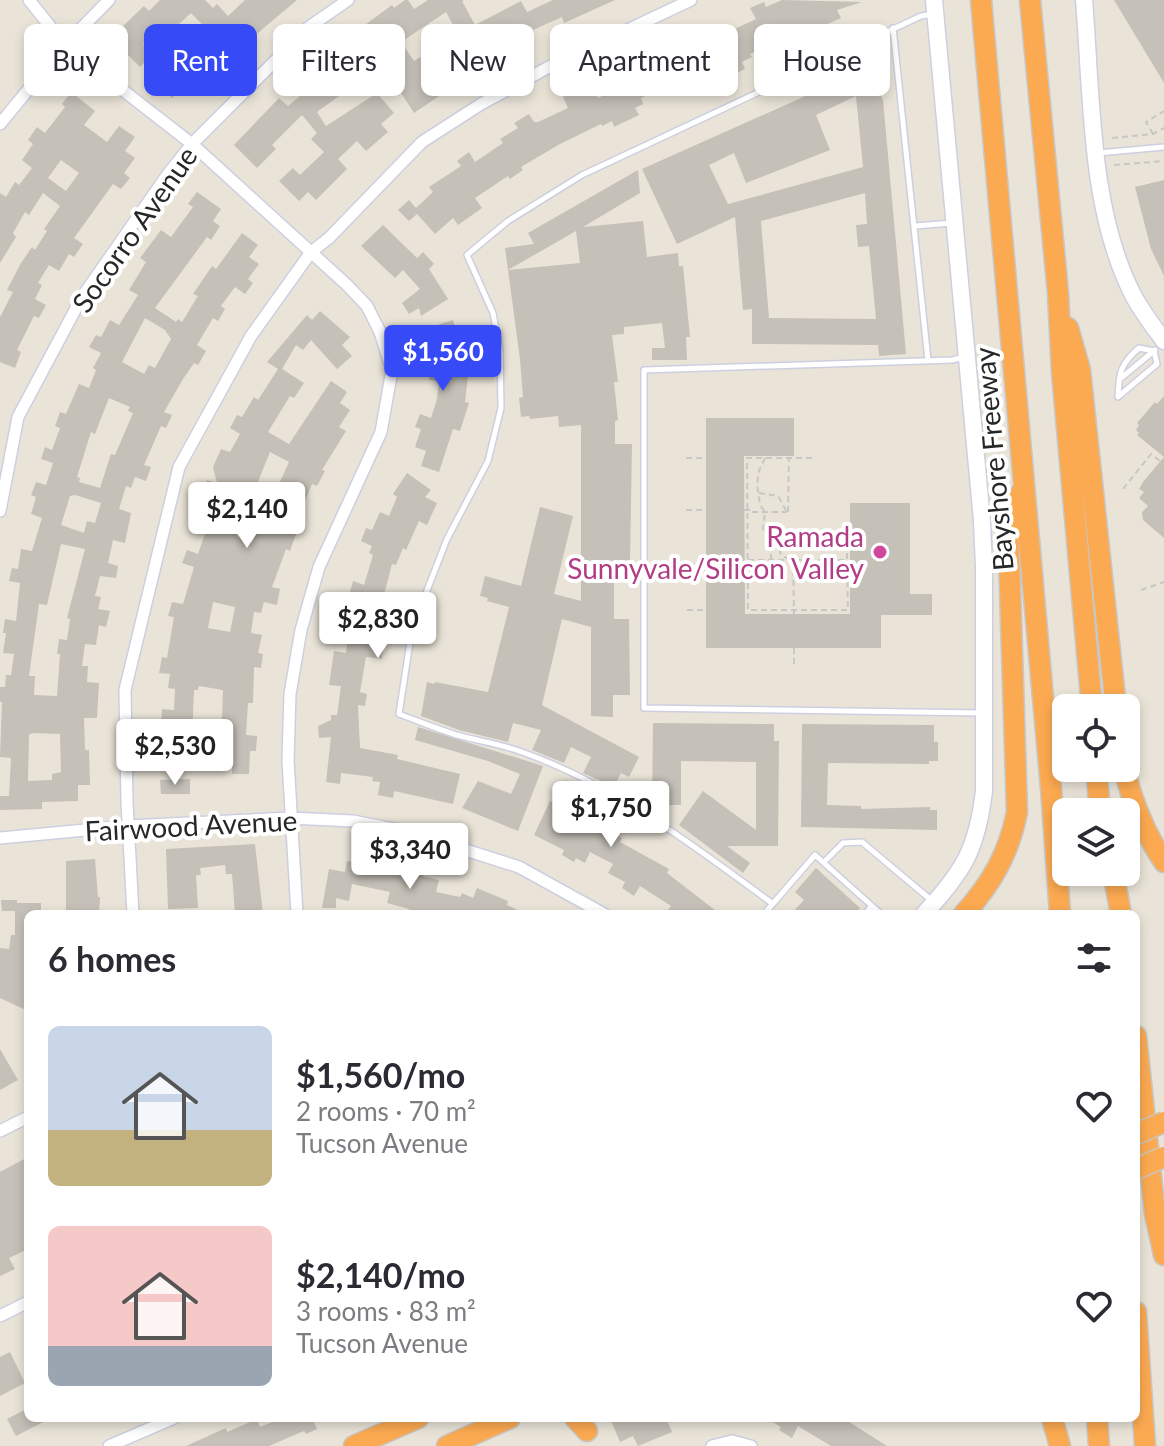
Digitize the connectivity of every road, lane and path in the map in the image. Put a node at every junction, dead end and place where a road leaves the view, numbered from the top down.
1 (29, 0) edge
2 (109, 0) edge
3 (348, 0) edge
4 (691, 0) edge
5 (981, 0) edge
6 (1030, 0) edge
7 (1084, 0) edge
8 (934, 7) edge
9 (48, 24) edge
10 (86, 24) edge
11 (893, 28) junction
12 (128, 94) edge
13 (24, 95) edge
14 (1164, 111) edge
15 (0, 124) edge
16 (1164, 128) edge
17 (1153, 134) junction
18 (1112, 138) dead end
19 (192, 144) junction
20 (1164, 147) edge
21 (1097, 154) junction
22 (1164, 161) edge
23 (1114, 165) dead end
24 (953, 223) junction
25 (914, 226) junction
26 (311, 252) junction
27 (1058, 293) junction
28 (1161, 345) edge
29 (959, 358) junction
30 (928, 360) junction
31 (1131, 369) junction
32 (1139, 379) junction
33 (1119, 380) junction
34 (686, 458) dead end
35 (706, 458) dead end
36 (765, 458) junction
37 (789, 458) junction
38 (813, 458) dead end
39 (1164, 464) edge
40 (747, 483) junction
41 (757, 484) junction
42 (1024, 488) junction
43 (1123, 489) dead end
44 (759, 493) junction
45 (686, 510) dead end
46 (706, 510) dead end
47 (746, 510) junction
48 (0, 511) edge
49 (765, 512) junction
50 (788, 512) junction
51 (847, 537) dead end
52 (772, 542) junction
53 (748, 560) junction
54 (771, 560) junction
55 (791, 560) junction
56 (847, 560) junction
57 (1164, 582) edge
58 (1141, 590) dead end
59 (687, 610) dead end
60 (706, 610) dead end
61 (794, 612) junction
62 (794, 648) dead end
63 (794, 668) dead end
64 (1091, 694) edge
65 (1115, 694) edge
66 (984, 713) junction
67 (1128, 782) edge
68 (290, 818) junction
69 (128, 826) junction
70 (0, 838) edge
71 (824, 862) junction
72 (1164, 862) edge
73 (1105, 886) edge
74 (1116, 886) edge
75 (773, 904) junction
76 (872, 906) junction
77 (929, 908) edge
78 (133, 910) edge
79 (297, 910) edge
80 (597, 910) edge
81 (768, 910) edge
82 (868, 910) edge
83 (876, 910) edge
84 (968, 910) edge
85 (1060, 910) edge
86 (1107, 910) edge
87 (1120, 910) edge
88 (1140, 1073) edge
89 (24, 1119) edge
90 (1164, 1122) edge
91 (0, 1131) edge
92 (1140, 1132) edge
93 (1164, 1157) edge
94 (1140, 1167) edge
95 (1164, 1255) edge
96 (24, 1304) edge
97 (0, 1316) edge
98 (1140, 1372) edge
99 (165, 1422) edge
100 (409, 1422) edge
101 (503, 1422) edge
102 (1053, 1422) edge
103 (1097, 1422) edge
104 (109, 1446) edge
105 (354, 1446) edge
106 (447, 1446) edge
107 (712, 1446) edge
108 (751, 1446) edge
109 (1060, 1446) edge
110 (1099, 1446) edge
111 (1145, 1446) edge

1 - 9 street
2 - 10 street
3 - 19 street, Socorro Avenue
4 - 26 street
5 - 42 highway, Bayshore Freeway
6 - 27 highway
7 - 21 street
8 - 11 lane
8 - 24 street
11 - 25 lane
11 - 75 lane
12 - 19 street
13 - 15 street
14 - 17 path
16 - 17 path
17 - 18 path
19 - 26 street
19 - 48 street, Socorro Avenue
20 - 21 lane
21 - 28 street
22 - 23 path
24 - 25 lane
24 - 29 street
25 - 30 lane
26 - 68 street
26 - 69 street
27 - 64 highway
27 - 65 highway
28 - 31 lane
28 - 32 lane
28 - 33 lane
29 - 30 lane
29 - 66 street
30 - 66 lane
31 - 32 lane
31 - 33 lane
32 - 33 lane
34 - 35 path
36 - 37 path
36 - 40 path
36 - 41 path
37 - 38 path
37 - 50 path
39 - 43 path
40 - 41 path
40 - 47 path
41 - 44 path
42 - 84 highway
42 - 85 highway, Bayshore Freeway
44 - 49 path
44 - 50 path
45 - 46 path
47 - 49 path
47 - 53 path
49 - 50 path
49 - 52 path
51 - 56 path
52 - 54 path
52 - 55 path
53 - 54 path
53 - 61 path
54 - 55 path
55 - 56 path
55 - 61 path
56 - 61 path
57 - 58 path
59 - 60 path
62 - 63 path
66 - 77 street
67 - 72 highway
68 - 69 street, Fairwood Avenue
68 - 79 street
68 - 80 street, Fairwood Avenue
69 - 70 street, Fairwood Avenue
69 - 78 street
71 - 75 lane
71 - 76 lane
71 - 77 lane
73 - 86 highway
74 - 87 highway
75 - 81 lane
76 - 82 lane
76 - 83 lane
88 - 95 highway
89 - 91 street
90 - 92 highway, bridge
93 - 94 highway, bridge
96 - 97 street
98 - 111 highway
99 - 104 street
100 - 105 highway
101 - 106 highway
102 - 109 highway
103 - 110 highway
107 - 108 street

